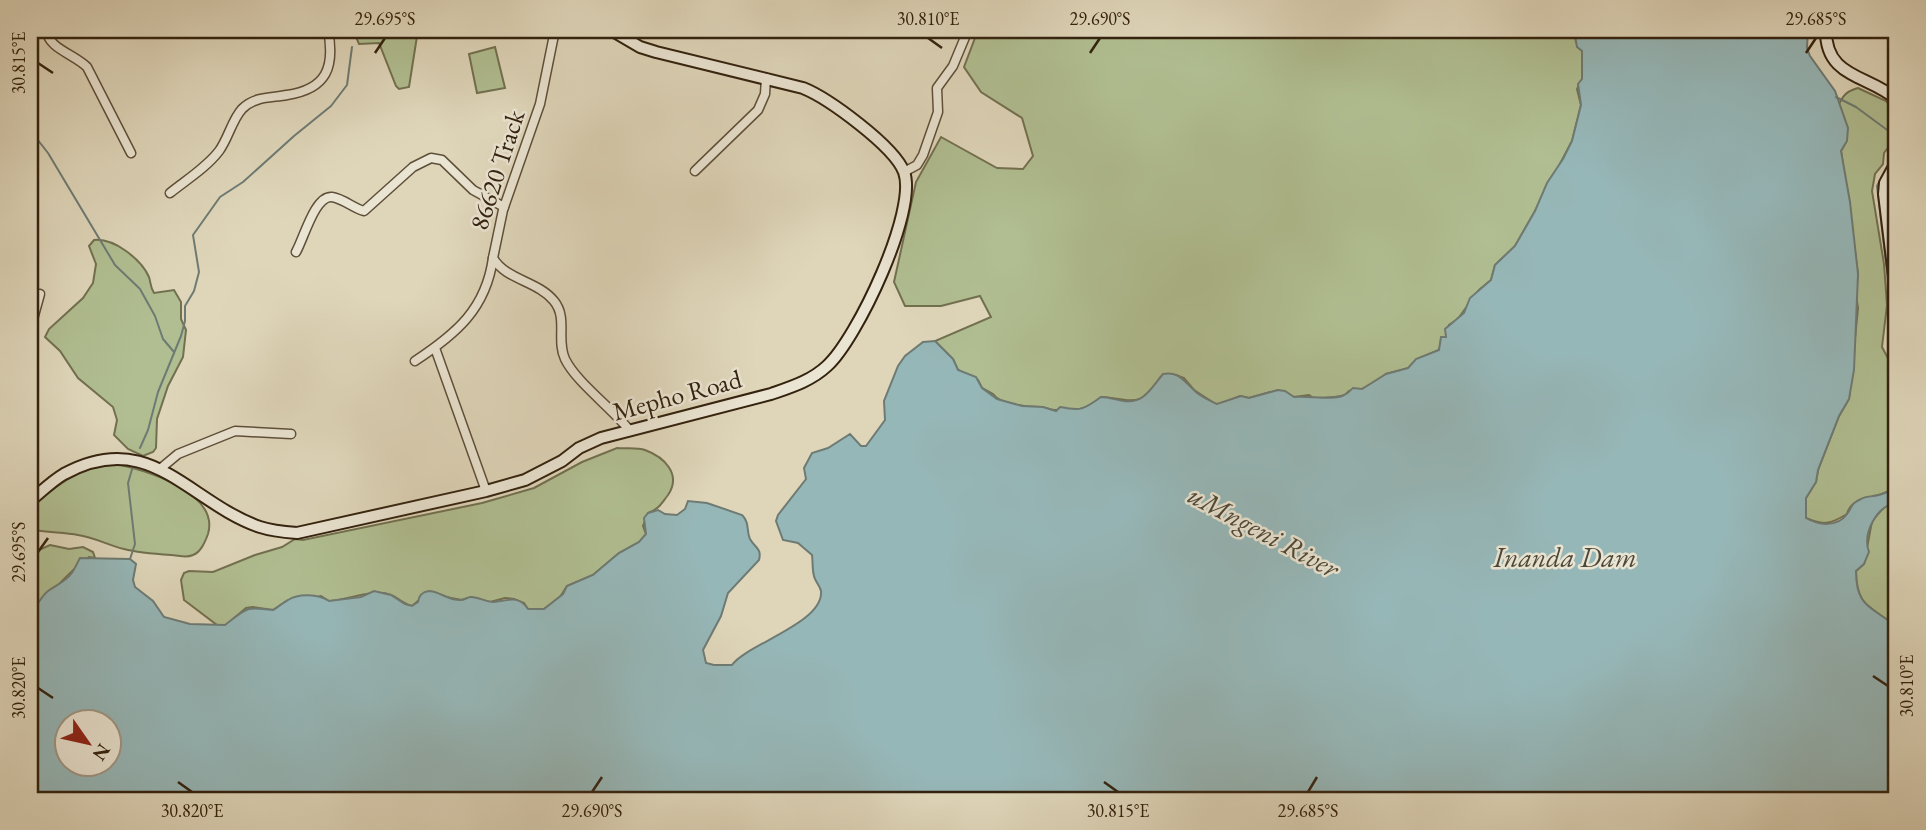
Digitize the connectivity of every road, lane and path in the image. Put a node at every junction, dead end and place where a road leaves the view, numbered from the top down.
1 (47, 30) edge
2 (328, 30) edge
3 (555, 30) edge
4 (611, 30) edge
5 (968, 30) edge
6 (1826, 35) edge
7 (766, 78) junction
8 (1896, 99) edge
9 (131, 153) dead end
10 (1896, 163) edge
11 (695, 170) dead end
12 (904, 172) junction
13 (170, 193) dead end
14 (504, 207) junction
15 (296, 252) dead end
16 (493, 258) junction
17 (1896, 292) edge
18 (40, 294) dead end
19 (30, 330) edge
20 (435, 348) junction
21 (415, 361) dead end
22 (30, 371) edge
23 (30, 392) edge
24 (630, 431) junction
25 (291, 434) dead end
26 (160, 469) junction
27 (486, 491) junction
28 (30, 500) edge

1 - 9 street
2 - 13 street
3 - 14 street, 86620 Track
4 - 7 street
5 - 12 street
6 - 8 street
7 - 11 street
7 - 12 street
10 - 17 street
12 - 24 street, Mepho Road
14 - 15 street
14 - 16 street, 86620 Track
16 - 20 street
16 - 24 street, 86620 Track
18 - 19 street
20 - 21 street
20 - 27 street
22 - 23 street
24 - 27 street, Mepho Road
25 - 26 street
26 - 27 street, Mepho Road
26 - 28 street, Mepho Road

